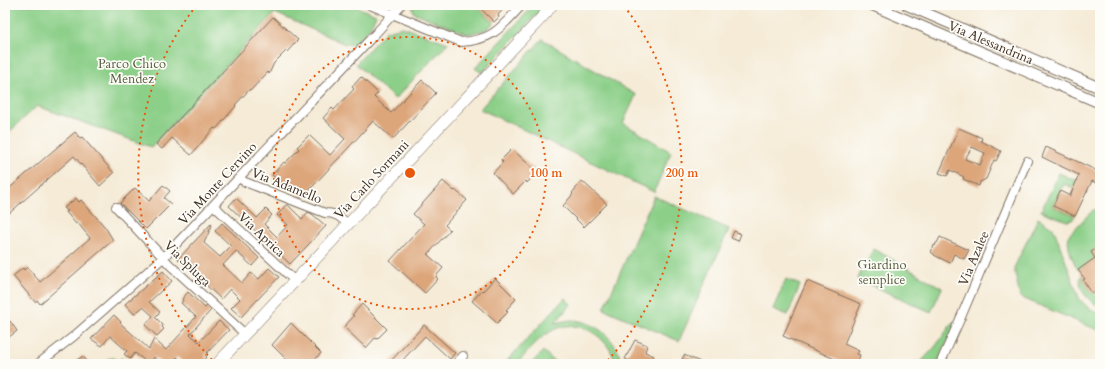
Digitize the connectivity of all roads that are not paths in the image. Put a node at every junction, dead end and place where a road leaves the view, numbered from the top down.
1 (370, 5) edge
2 (401, 5) edge
3 (522, 5) edge
4 (555, 5) edge
5 (872, 5) edge
6 (907, 5) edge
7 (548, 9) edge
8 (392, 15) junction
9 (1100, 88) edge
10 (1100, 103) edge
11 (1028, 161) dead end
12 (239, 178) junction
13 (213, 205) junction
14 (116, 207) dead end
15 (348, 224) junction
16 (163, 258) junction
17 (295, 281) junction
18 (245, 334) junction
19 (463, 356) dead end
20 (38, 364) edge
21 (217, 364) edge
22 (456, 364) edge
23 (940, 364) edge

1 - 8 street
2 - 8 street, Via Monte Cervino
3 - 8 street
4 - 7 main road, Via Carlo Sormani
5 - 10 street, Via Alessandrina
6 - 9 street, Via Alessandrina
7 - 15 main road, Via Carlo Sormani
8 - 12 street, Via Monte Cervino
11 - 23 street, Via Azalee
12 - 13 street, Via Monte Cervino
12 - 15 street, Via Adamello
13 - 16 street, Via Monte Cervino
13 - 17 street, Via Aprica
14 - 16 street, Via Spluga
15 - 17 main road, Via Carlo Sormani
16 - 18 street, Via Spluga
16 - 20 street, Via Monte Cervino
17 - 18 main road, Via Carlo Sormani
18 - 21 main road, Via Carlo Sormani
19 - 22 street

